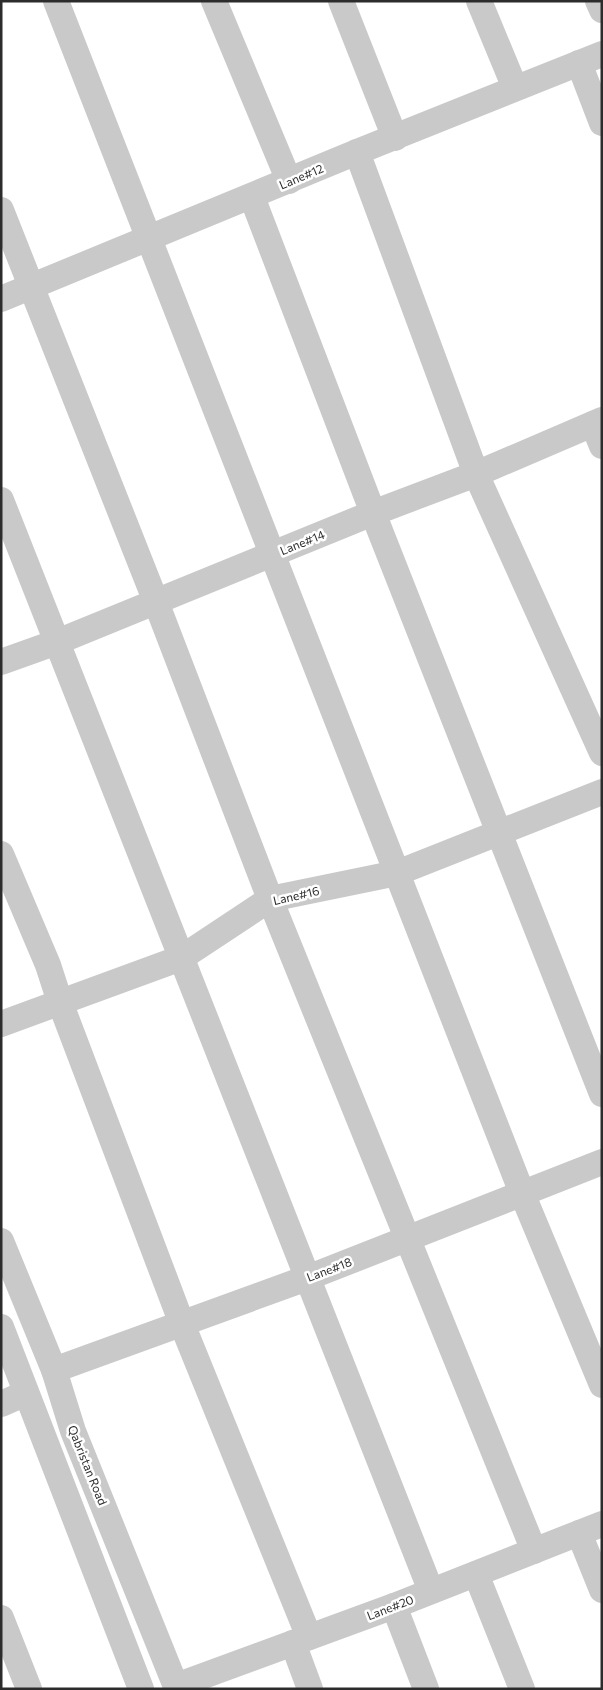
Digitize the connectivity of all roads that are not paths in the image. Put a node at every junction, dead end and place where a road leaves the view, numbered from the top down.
1 (56, 1) edge
2 (214, 1) edge
3 (340, 1) edge
4 (479, 1) edge
5 (598, 1) edge
6 (602, 10) edge
7 (590, 58) edge
8 (515, 88) junction
9 (602, 122) edge
10 (395, 138) junction
11 (357, 152) junction
12 (290, 181) junction
13 (252, 197) junction
14 (1, 210) edge
15 (149, 238) junction
16 (32, 287) junction
17 (1, 299) edge
18 (599, 430) edge
19 (476, 474) junction
20 (1, 500) edge
21 (373, 513) junction
22 (273, 554) junction
23 (156, 602) junction
24 (57, 642) junction
25 (1, 662) edge
26 (602, 753) edge
27 (602, 792) edge
28 (499, 833) junction
29 (1, 854) edge
30 (397, 873) junction
31 (270, 899) junction
32 (182, 958) junction
33 (60, 1002) junction
34 (1, 1024) edge
35 (602, 1094) edge
36 (602, 1162) edge
37 (522, 1193) junction
38 (406, 1238) junction
39 (1, 1241) edge
40 (308, 1278) junction
41 (182, 1324) junction
42 (1, 1327) edge
43 (54, 1370) junction
44 (602, 1385) edge
45 (26, 1393) junction
46 (1, 1404) edge
47 (73, 1431) junction
48 (45, 1440) junction
49 (590, 1528) edge
50 (534, 1551) junction
51 (476, 1574) junction
52 (602, 1590) edge
53 (431, 1592) junction
54 (394, 1606) junction
55 (1, 1618) edge
56 (301, 1640) junction
57 (177, 1688) edge
58 (29, 1689) edge
59 (141, 1689) edge
60 (310, 1689) edge
61 (426, 1689) edge
62 (522, 1689) edge

1 - 15 street
2 - 12 street
3 - 10 street
4 - 8 street
5 - 6 street
7 - 8 street, Lane#12
7 - 9 street
8 - 10 street, Lane#12
10 - 11 street, Lane#12
11 - 12 street, Lane#12
11 - 19 street
12 - 13 street, Lane#12
13 - 15 street, Lane#12
13 - 21 street
14 - 16 street
15 - 16 street, Lane#12
15 - 22 street
16 - 17 street, Lane#12
16 - 23 street
18 - 19 street, Lane#14
19 - 21 street, Lane#14
19 - 26 street
20 - 24 street
21 - 22 street, Lane#14
21 - 28 street
22 - 23 street, Lane#14
22 - 30 street
23 - 24 street, Lane#14
23 - 31 street
24 - 25 street, Lane#14
24 - 32 street
27 - 28 street, Lane#16
28 - 30 street, Lane#16
28 - 35 street
29 - 33 street
30 - 31 street, Lane#16
30 - 37 street
31 - 32 street, Lane#16
31 - 38 street
32 - 33 street, Lane#16
32 - 40 street
33 - 34 street, Lane#16
33 - 41 street
36 - 37 street, Lane#18
37 - 38 street, Lane#18
37 - 44 street
38 - 40 street, Lane#18
38 - 50 street
39 - 43 street, Qabristan Road
40 - 41 street, Lane#18
40 - 53 street
41 - 43 street, Lane#18
41 - 56 street
42 - 45 street
43 - 47 street, Qabristan Road
45 - 46 street
45 - 48 street
47 - 48 street
47 - 57 street, Qabristan Road
48 - 59 street
49 - 50 street, Lane#20
49 - 52 street
50 - 51 street, Lane#20
51 - 53 street, Lane#20
51 - 62 street
53 - 54 street, Lane#20
54 - 56 street, Lane#20
54 - 61 street
55 - 58 street
56 - 57 street, Lane#20
56 - 60 street

